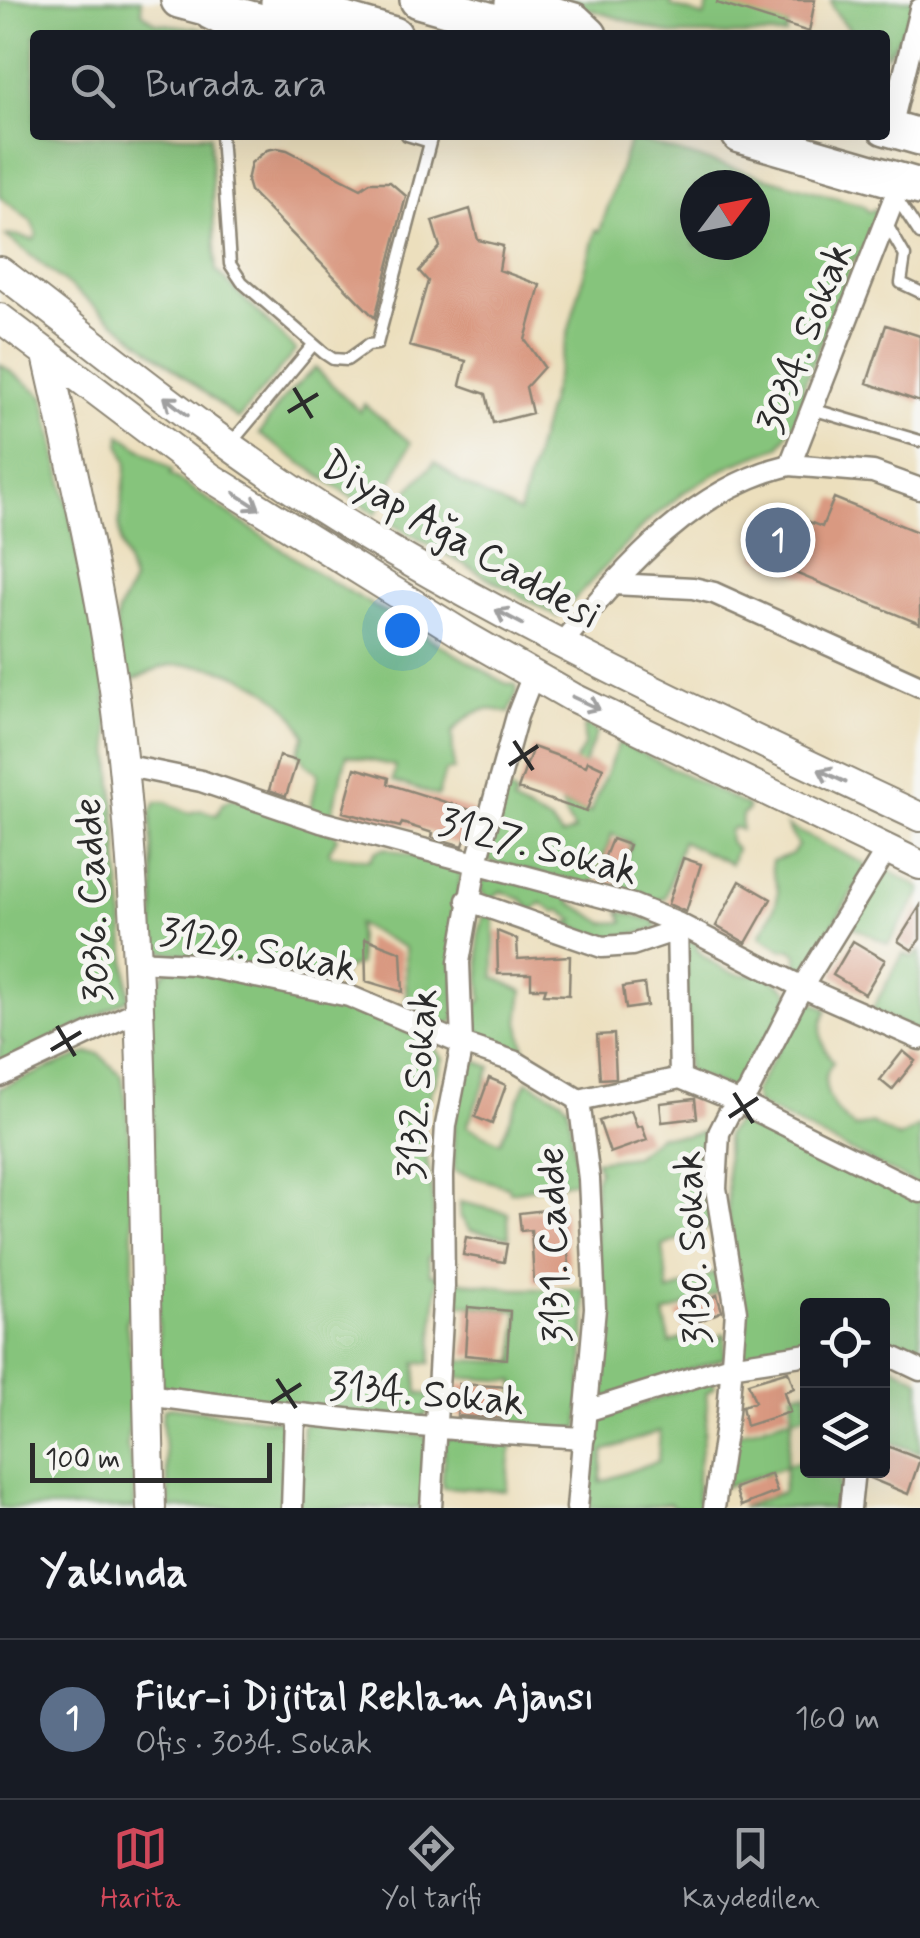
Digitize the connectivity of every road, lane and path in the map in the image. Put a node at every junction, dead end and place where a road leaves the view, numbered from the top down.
1 (177, 0) edge
2 (273, 0) edge
3 (418, 0) edge
4 (501, 0) edge
5 (920, 8) edge
6 (221, 30) edge
7 (291, 30) edge
8 (377, 30) edge
9 (524, 30) edge
10 (584, 30) edge
11 (899, 131) edge
12 (221, 140) edge
13 (430, 140) edge
14 (756, 140) edge
15 (906, 188) edge
16 (885, 222) junction
17 (920, 234) edge
18 (0, 271) edge
19 (919, 287) edge
20 (0, 318) edge
21 (313, 345) junction
22 (47, 354) junction
23 (812, 409) junction
24 (920, 441) edge
25 (228, 447) junction
26 (790, 465) junction
27 (920, 488) edge
28 (612, 584) junction
29 (561, 644) junction
30 (533, 675) junction
31 (920, 686) edge
32 (123, 765) junction
33 (920, 816) edge
34 (887, 849) junction
35 (920, 864) edge
36 (476, 865) junction
37 (467, 900) junction
38 (677, 926) junction
39 (136, 961) junction
40 (802, 987) junction
41 (138, 1011) junction
42 (920, 1039) edge
43 (462, 1044) junction
44 (0, 1076) edge
45 (680, 1078) junction
46 (580, 1100) junction
47 (739, 1102) junction
48 (920, 1192) edge
49 (800, 1355) edge
50 (890, 1356) edge
51 (730, 1366) junction
52 (920, 1370) edge
53 (147, 1395) junction
54 (586, 1411) junction
55 (296, 1416) junction
56 (436, 1430) junction
57 (584, 1438) junction
58 (853, 1478) edge
59 (151, 1508) edge
60 (292, 1508) edge
61 (432, 1508) edge
62 (577, 1508) edge
63 (714, 1508) edge
64 (850, 1508) edge

1 - 6 lane
1 - 7 highway
2 - 8 highway
3 - 9 highway
4 - 10 highway
5 - 11 street
12 - 21 lane
13 - 21 lane
14 - 15 highway
15 - 16 street, 3034. Sokak
15 - 17 lane
16 - 19 lane
16 - 23 street, 3034. Sokak
25 -> 18 main road, Diyap Ağa Caddesi
20 - 22 main road, Diyap Ağa Caddesi
21 - 25 lane
22 -> 30 main road, Diyap Ağa Caddesi
22 - 32 main road, 3036. Cadde
23 - 24 lane
23 - 26 street, 3034. Sokak
29 -> 25 main road, Diyap Ağa Caddesi
26 - 27 street
26 - 28 street, 3034. Sokak
28 - 29 street, 3034. Sokak
28 - 31 street
33 -> 29 main road, Diyap Ağa Caddesi
30 -> 34 main road, Diyap Ağa Caddesi
30 - 36 street, 3132. Sokak
32 - 36 street, 3127. Sokak
32 - 39 main road, 3036. Cadde
34 - 35 main road, Diyap Ağa Caddesi
34 - 40 street, 3130. Sokak
36 - 37 street, 3132. Sokak
36 - 38 street, 3127. Sokak
37 - 38 street
37 - 43 street, 3132. Sokak
38 - 40 street, 3127. Sokak
38 - 45 street
39 - 41 main road, 3036. Cadde
39 - 43 street, 3129. Sokak
40 - 42 street, 3127. Sokak
40 - 47 street, 3130. Sokak
41 - 44 street
41 - 53 main road, 3036. Cadde
43 - 46 street, 3129. Sokak
43 - 56 street, 3132. Sokak
45 - 46 street
45 - 47 street
46 - 54 street, 3131. Cadde
47 - 48 street
47 - 51 street, 3130. Sokak
49 - 51 street
50 - 52 street
51 - 54 street
51 - 63 street, 3130. Sokak
53 - 55 street, 3134. Sokak
53 - 59 main road, 3036. Cadde
54 - 57 street, 3131. Cadde
55 - 56 street, 3134. Sokak
55 - 60 street
56 - 57 street, 3134. Sokak
56 - 61 street, 3132. Sokak
57 - 62 street, 3131. Cadde
58 - 64 street

